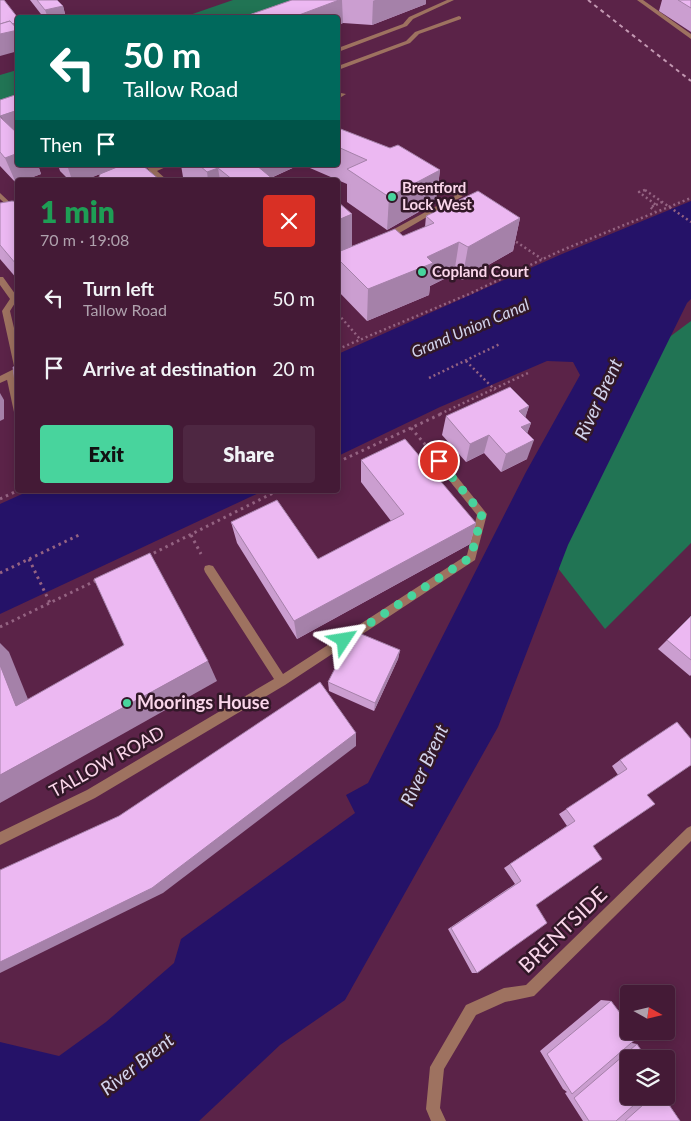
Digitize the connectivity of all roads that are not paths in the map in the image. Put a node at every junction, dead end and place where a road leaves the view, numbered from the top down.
1 (451, 0) edge
2 (640, 0) edge
3 (658, 5) dead end
4 (650, 7) junction
5 (459, 18) dead end
6 (405, 24) junction
7 (417, 34) junction
8 (691, 37) edge
9 (340, 49) edge
10 (340, 67) edge
11 (149, 167) edge
12 (162, 167) edge
13 (418, 170) edge
14 (153, 171) junction
15 (132, 178) edge
16 (162, 178) edge
17 (0, 195) edge
18 (15, 211) edge
19 (15, 214) edge
20 (9, 215) edge
21 (382, 239) edge
22 (0, 280) edge
23 (15, 352) edge
24 (14, 373) edge
25 (0, 380) edge
26 (439, 461) road end
27 (209, 569) dead end
28 (281, 681) junction
29 (691, 832) edge
30 (0, 839) edge
31 (439, 1121) edge

1 - 6 street
2 - 4 street
3 - 4 street
4 - 8 street
5 - 7 street
6 - 7 street
6 - 9 street
7 - 10 street
11 - 14 street
12 - 14 street
13 - 21 street
14 - 15 street
14 - 16 street
17 - 18 street
19 - 20 street
22 - 23 street
24 - 25 street
26 - 28 street, TALLOW ROAD
27 - 28 street
28 - 30 street, TALLOW ROAD
29 - 31 street, BRENTSIDE

